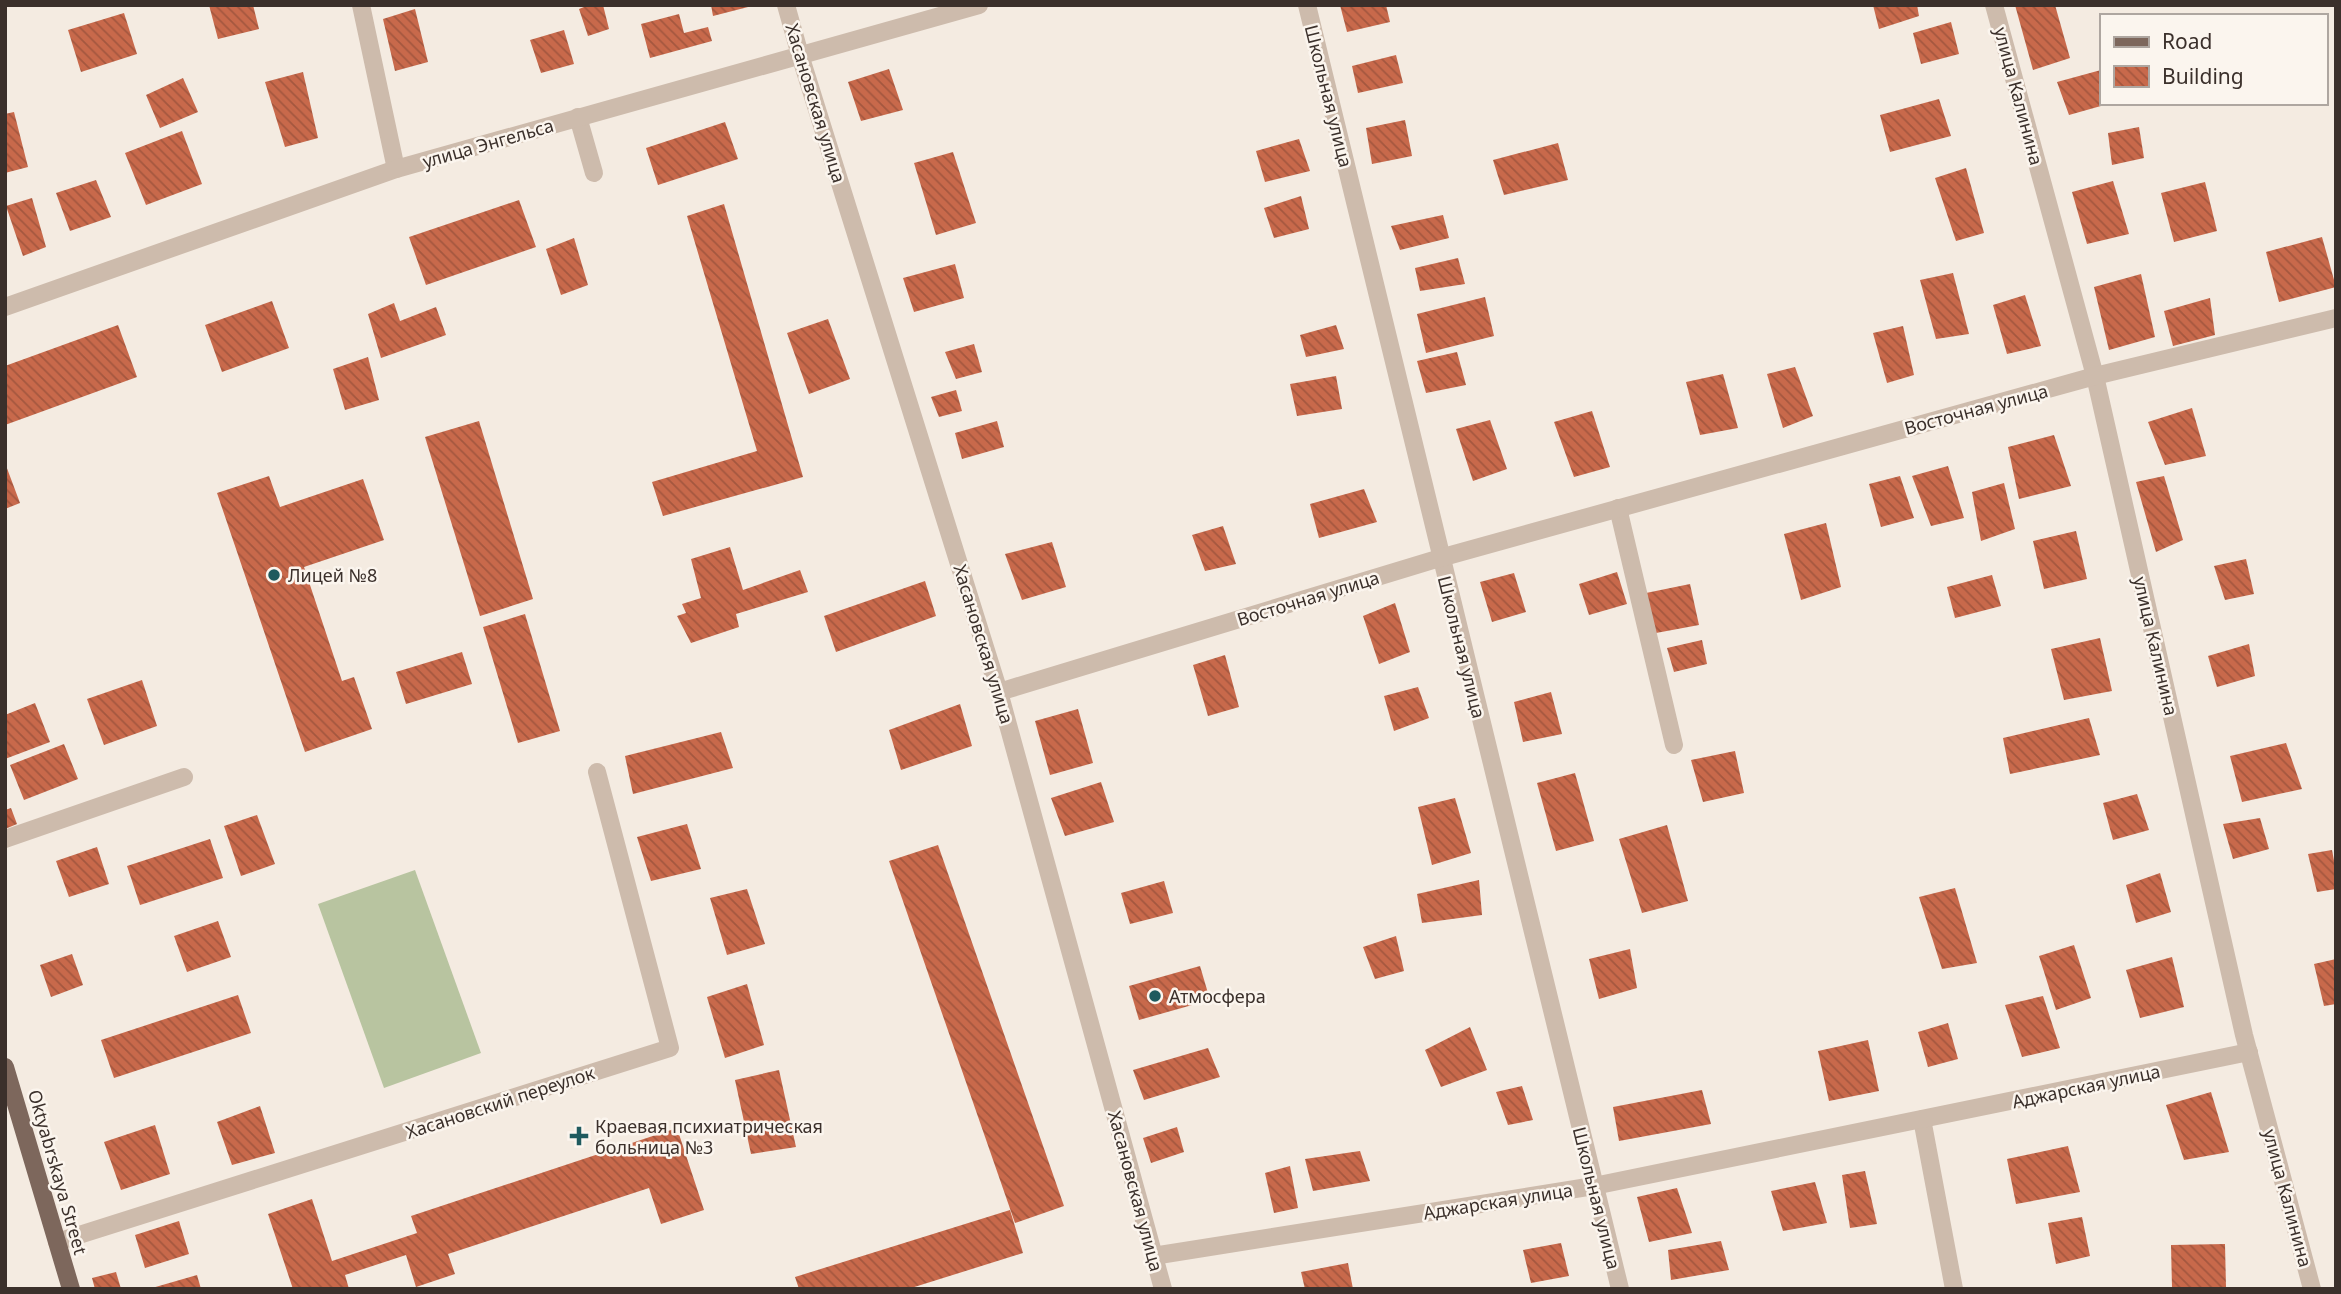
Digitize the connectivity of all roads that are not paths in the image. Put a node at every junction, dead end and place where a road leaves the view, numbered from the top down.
1 (361, 5) edge
2 (786, 5) edge
3 (979, 5) edge
4 (1307, 5) edge
5 (1994, 5) edge
6 (800, 55) junction
7 (578, 117) junction
8 (396, 169) junction
9 (594, 173) dead end
10 (5, 307) edge
11 (2336, 318) edge
12 (2095, 376) junction
13 (1618, 508) junction
14 (1440, 558) junction
15 (999, 692) junction
16 (1674, 745) dead end
17 (597, 772) dead end
18 (184, 777) dead end
19 (5, 839) edge
20 (2249, 1052) junction
21 (5, 1067) edge
22 (1922, 1119) junction
23 (1594, 1186) junction
24 (57, 1242) junction
25 (1153, 1256) junction
26 (71, 1289) edge
27 (1163, 1289) edge
28 (1620, 1289) edge
29 (1954, 1289) edge
30 (2312, 1289) edge

1 - 8 street
2 - 6 street, Хасановская улица
3 - 6 street, улица Энгельса
4 - 14 street, Школьная улица
5 - 12 street, улица Калинина
6 - 7 street, улица Энгельса
6 - 15 street, Хасановская улица
7 - 8 street, улица Энгельса
7 - 9 street
8 - 10 street, улица Энгельса
11 - 12 street, Восточная улица
12 - 13 street, Восточная улица
12 - 20 street, улица Калинина
13 - 14 street, Восточная улица
13 - 16 street
14 - 15 street, Восточная улица
14 - 23 street, Школьная улица
15 - 25 street, Хасановская улица
17 - 24 street, Хасановский переулок
18 - 19 street
20 - 22 street, Аджарская улица
20 - 30 street, улица Калинина
21 - 24 main road, Oktyabrskaya Street
22 - 23 street, Аджарская улица
22 - 29 street
23 - 25 street, Аджарская улица
23 - 28 street, Школьная улица
24 - 26 main road, Oktyabrskaya Street
25 - 27 street, Хасановская улица

